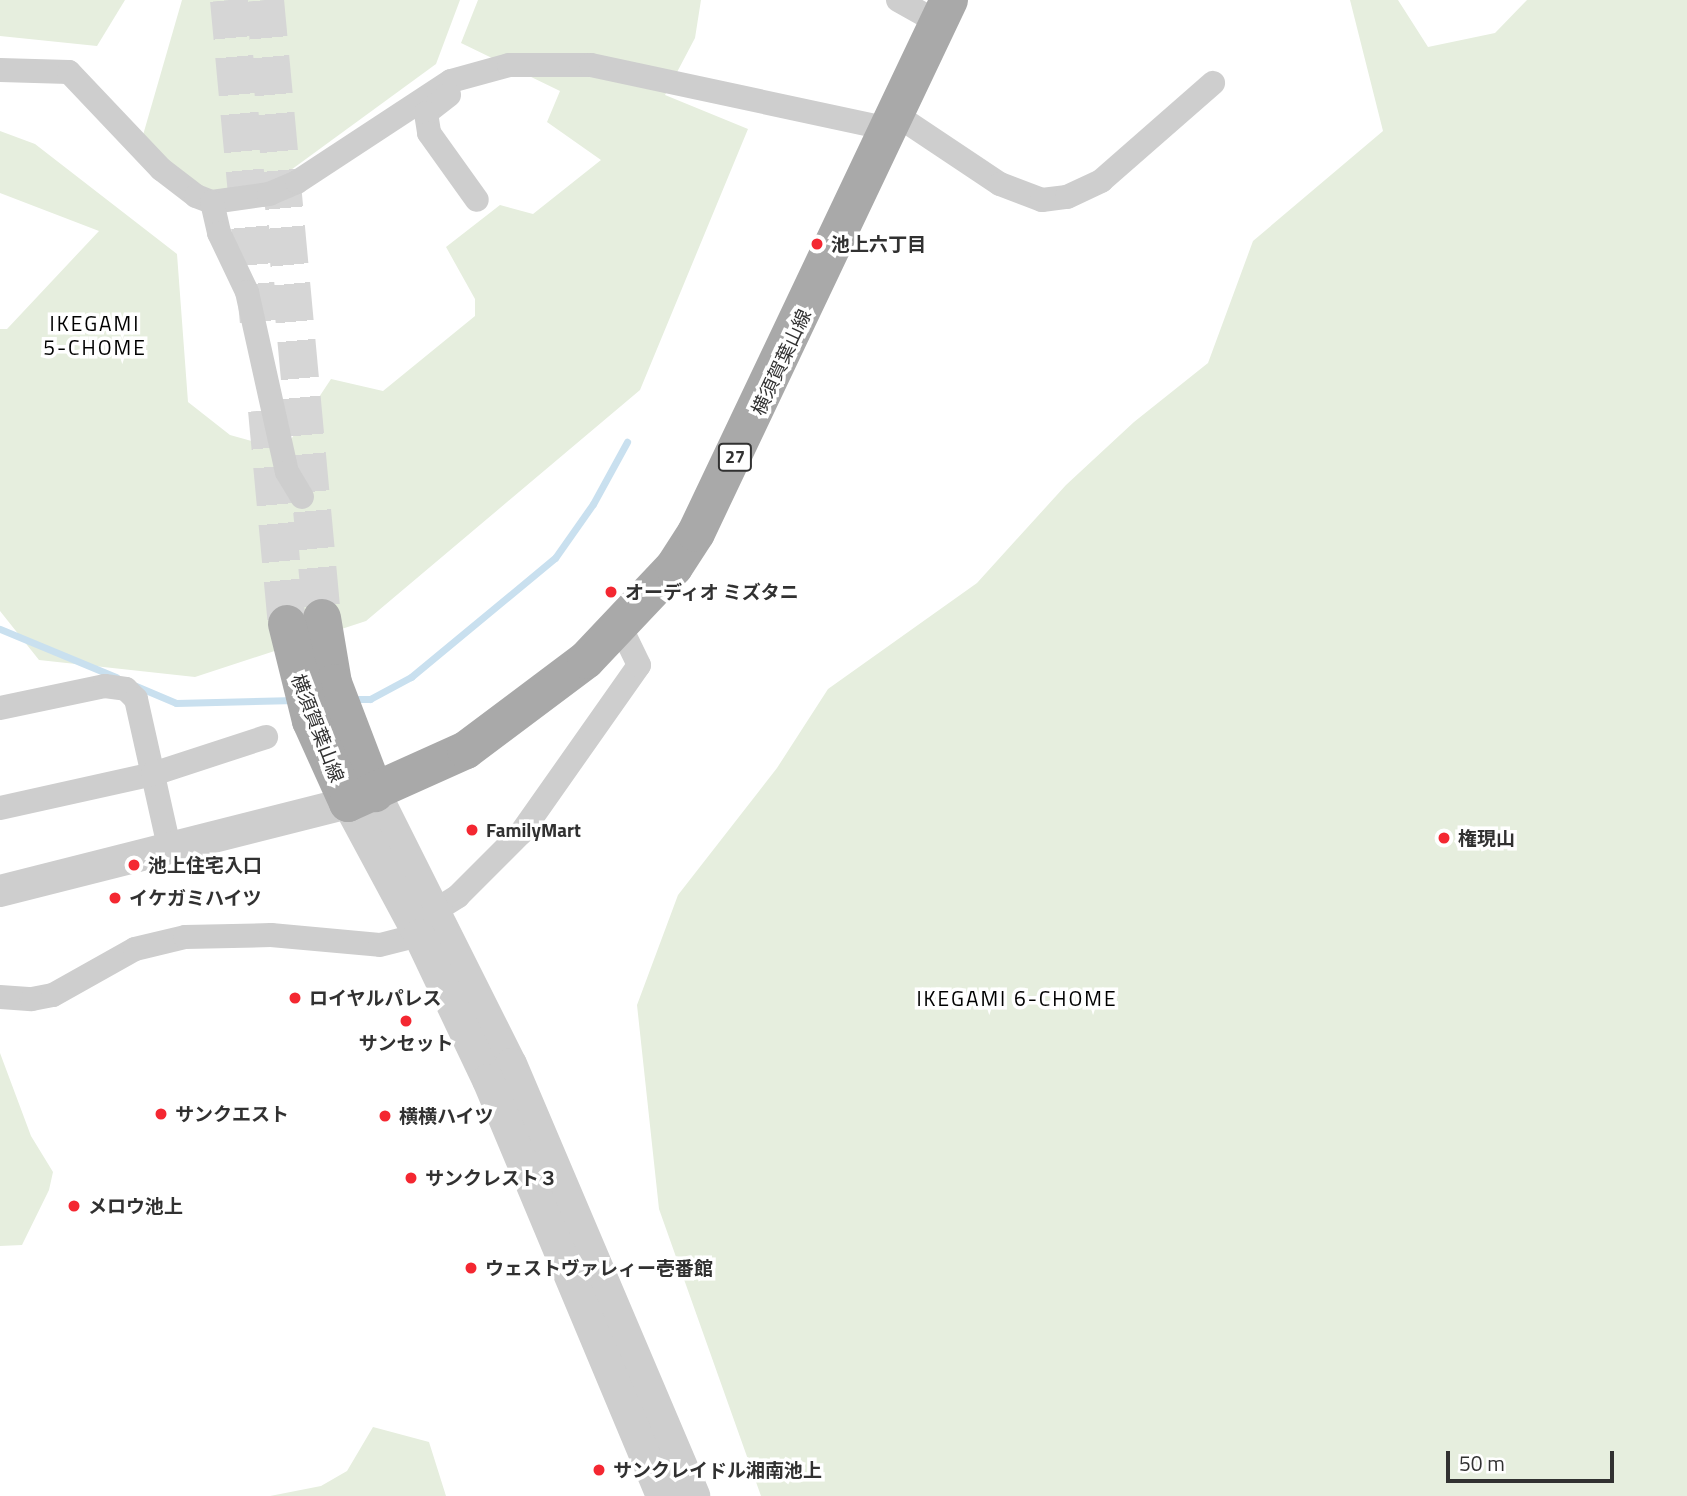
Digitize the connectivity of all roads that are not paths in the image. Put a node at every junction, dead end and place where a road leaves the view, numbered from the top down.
1 (898, 0) edge
2 (944, 11) edge
3 (0, 70) edge
4 (452, 80) junction
5 (1213, 83) dead end
6 (892, 121) junction
7 (477, 200) dead end
8 (212, 202) junction
9 (302, 497) dead end
10 (304, 621) tunnel mouth
11 (620, 626) junction
12 (0, 708) edge
13 (266, 737) dead end
14 (153, 774) junction
15 (362, 798) junction
16 (0, 808) edge
17 (169, 847) junction
18 (0, 891) edge
19 (427, 922) junction
20 (0, 997) edge
21 (662, 1496) edge
22 (694, 1496) edge

1 - 2 street
2 - 6 main road, 横須賀葉山線 / 27
3 - 8 street
4 - 6 street
4 - 7 street
4 - 8 street
5 - 6 street
6 - 11 main road, 横須賀葉山線 / 27
8 - 9 street
10 - 15 main road, 横須賀葉山線
11 - 15 main road, 横須賀葉山線 / 27
11 - 19 street
12 - 14 street
13 - 14 street
14 - 16 street
14 - 17 street
15 - 17 street
15 - 19 street
17 - 18 street
19 - 20 street
19 - 21 street
19 - 22 street

